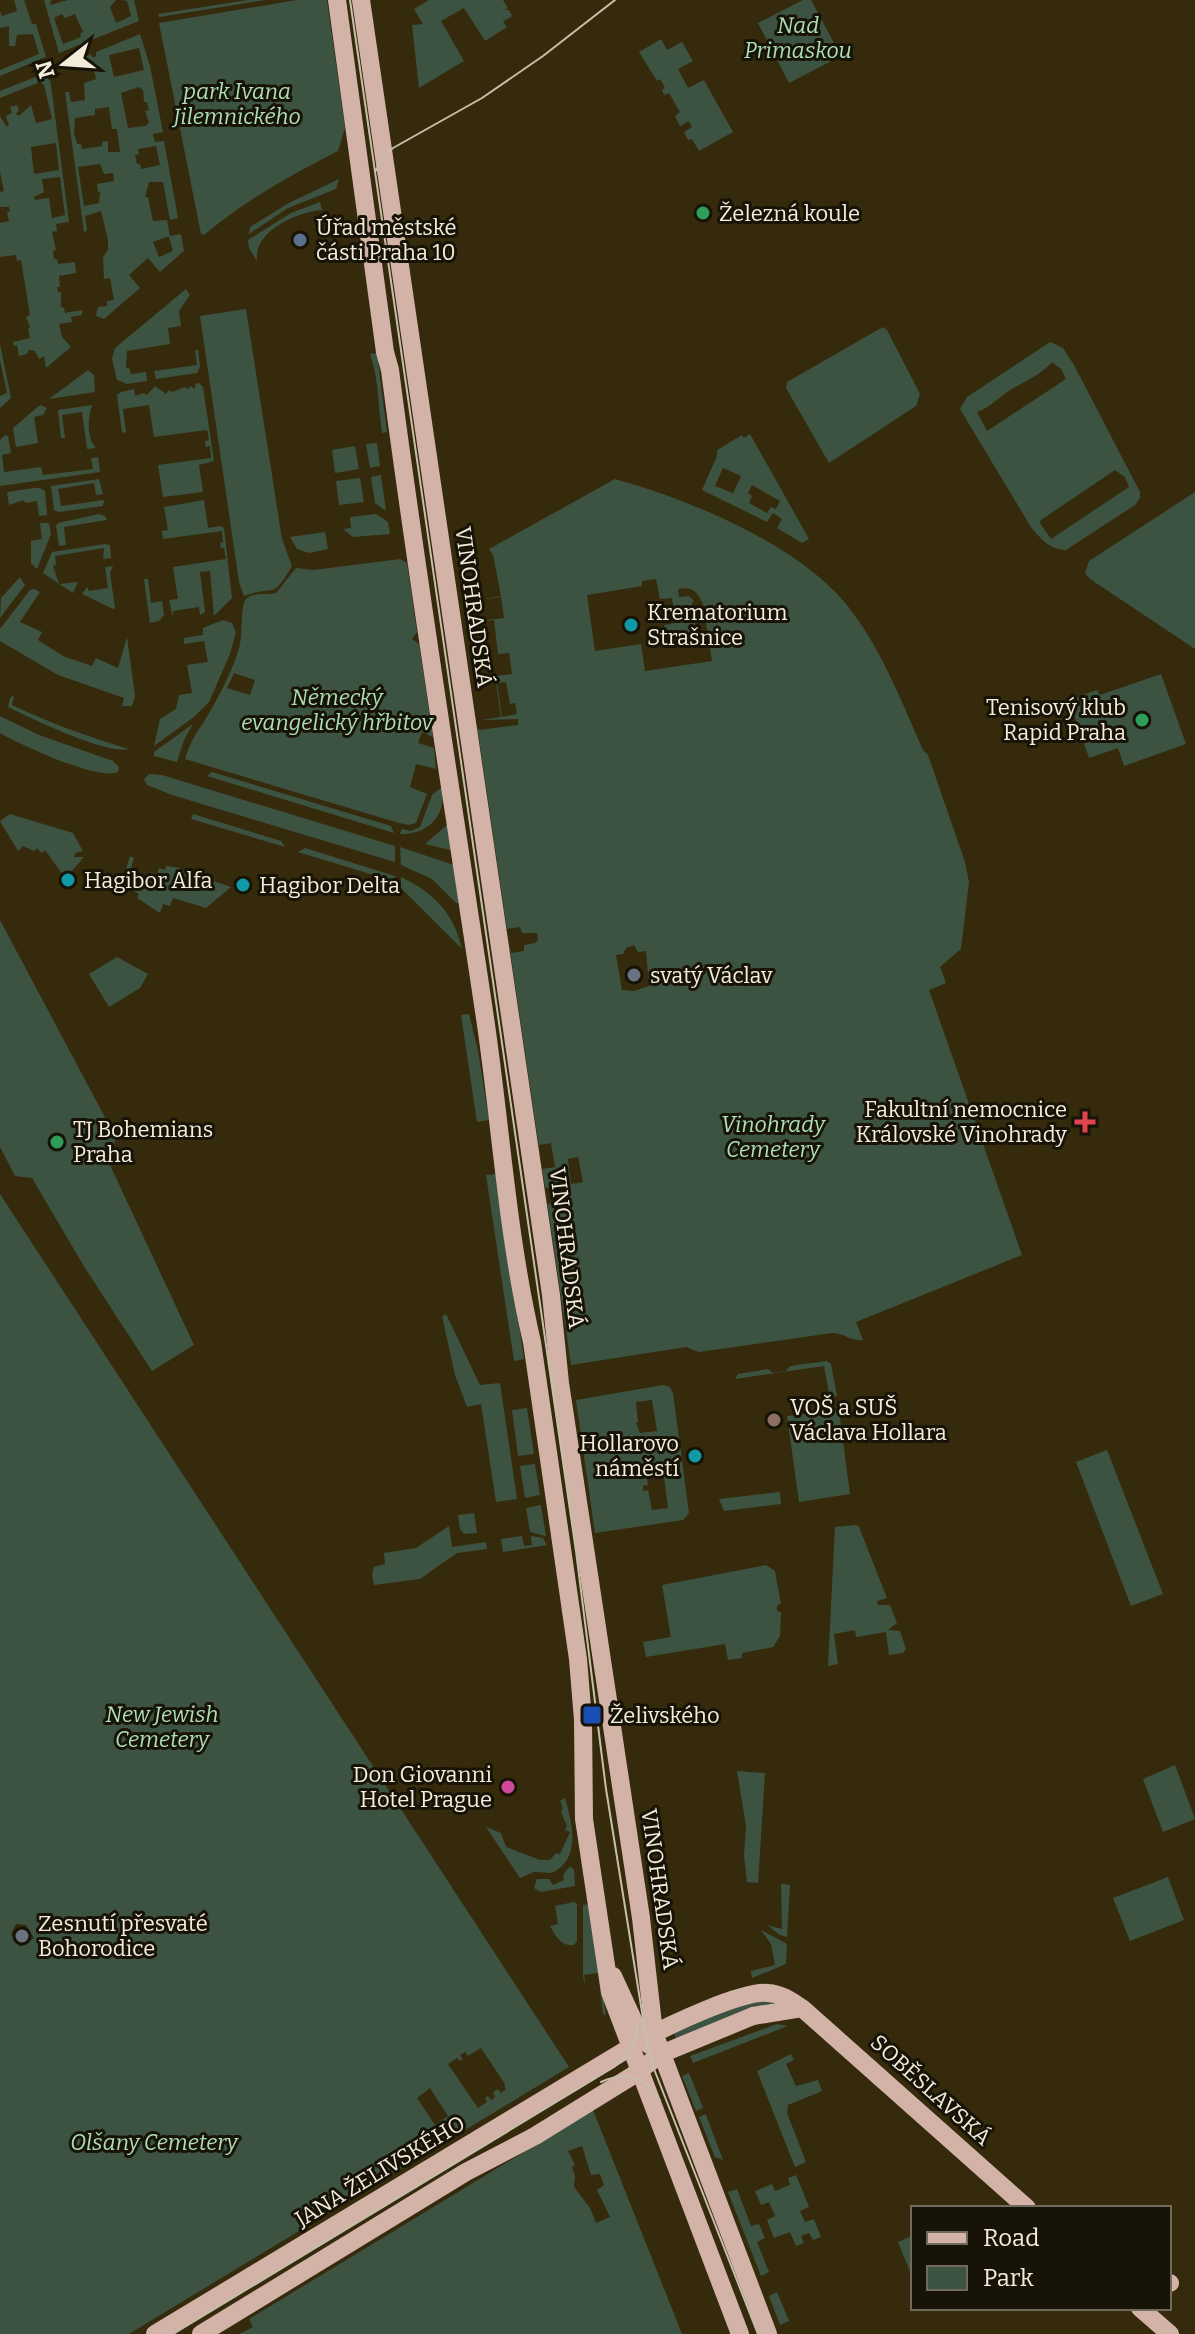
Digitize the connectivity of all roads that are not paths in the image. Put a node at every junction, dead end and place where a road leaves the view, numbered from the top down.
1 (337, 0) edge
2 (361, 0) edge
3 (802, 2008) junction
4 (642, 2040) junction
5 (661, 2054) junction
6 (639, 2071) junction
7 (1025, 2206) edge
8 (1142, 2310) edge
9 (155, 2334) edge
10 (201, 2334) edge
11 (740, 2334) edge
12 (768, 2334) edge
13 (1170, 2334) edge

1 - 4 main road, VINOHRADSKÁ
2 - 4 main road, VINOHRADSKÁ
3 - 4 main road, SOBĚSLAVSKÁ
3 - 5 main road, JANA ŽELIVSKÉHO
3 - 7 main road, SOBĚSLAVSKÁ
4 - 5 main road, VINOHRADSKÁ
4 - 6 main road, VINOHRADSKÁ
4 - 9 main road, JANA ŽELIVSKÉHO
5 - 6 main road, JANA ŽELIVSKÉHO
5 - 12 main road, VINOHRADSKÁ
6 - 10 main road, JANA ŽELIVSKÉHO
6 - 11 main road, VINOHRADSKÁ
8 - 13 main road

